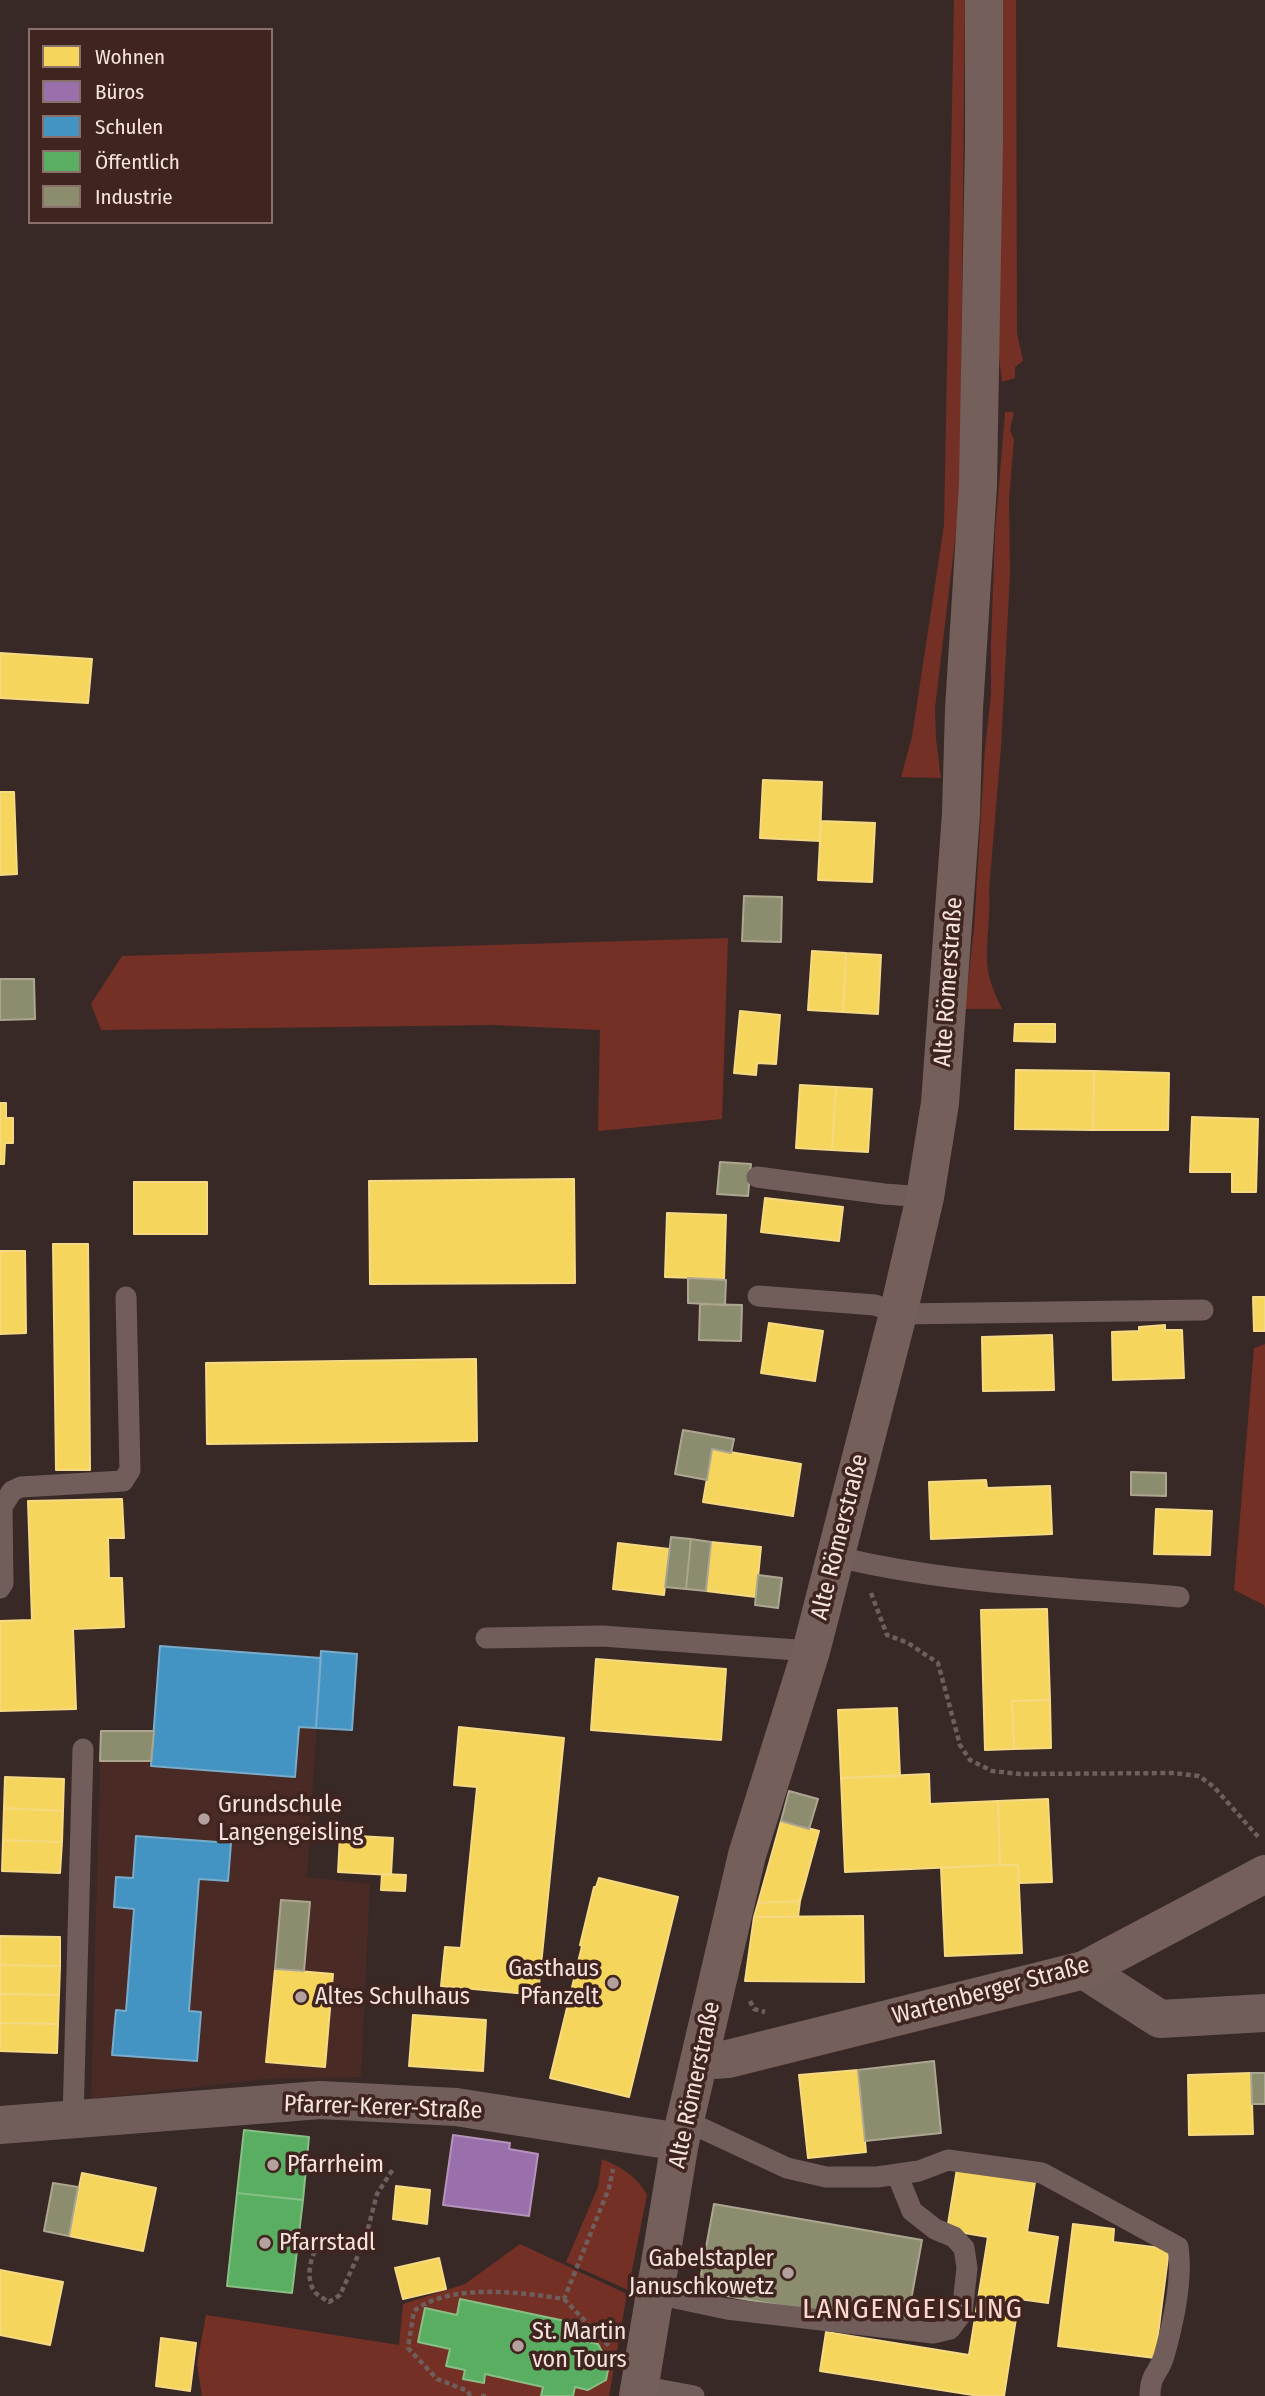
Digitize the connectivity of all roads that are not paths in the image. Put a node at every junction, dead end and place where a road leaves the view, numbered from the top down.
1 (984, 0) edge
2 (757, 1177) dead end
3 (925, 1197) junction
4 (758, 1296) dead end
5 (126, 1297) dead end
6 (1203, 1310) dead end
7 (898, 1314) junction
8 (6, 1491) edge
9 (847, 1560) junction
10 (0, 1588) edge
11 (1180, 1597) dead end
12 (486, 1638) dead end
13 (811, 1651) junction
14 (83, 1749) dead end
15 (1265, 1874) edge
16 (1084, 1970) junction
17 (1265, 2013) edge
18 (699, 2061) junction
19 (73, 2119) junction
20 (0, 2125) edge
21 (683, 2131) junction
22 (897, 2174) junction
23 (656, 2294) junction
24 (639, 2391) edge
25 (694, 2396) edge
26 (1150, 2396) edge

1 - 3 main road, Alte Römerstraße
2 - 3 lane
3 - 7 main road, Alte Römerstraße
4 - 7 lane
5 - 8 lane
6 - 7 lane
7 - 9 main road, Alte Römerstraße
8 - 10 lane
9 - 11 lane
9 - 13 main road, Alte Römerstraße
12 - 13 lane
13 - 18 main road, Alte Römerstraße
14 - 19 lane
15 - 16 main road, Wartenberger Straße
16 - 17 street
16 - 18 main road, Wartenberger Straße
18 - 21 main road, Alte Römerstraße
19 - 20 street, Pfarrer-Kerer-Straße
19 - 21 street, Pfarrer-Kerer-Straße
21 - 22 lane
21 - 23 main road, Alte Römerstraße
22 - 23 lane
22 - 26 lane
23 - 24 main road, Alte Römerstraße
24 - 25 lane

